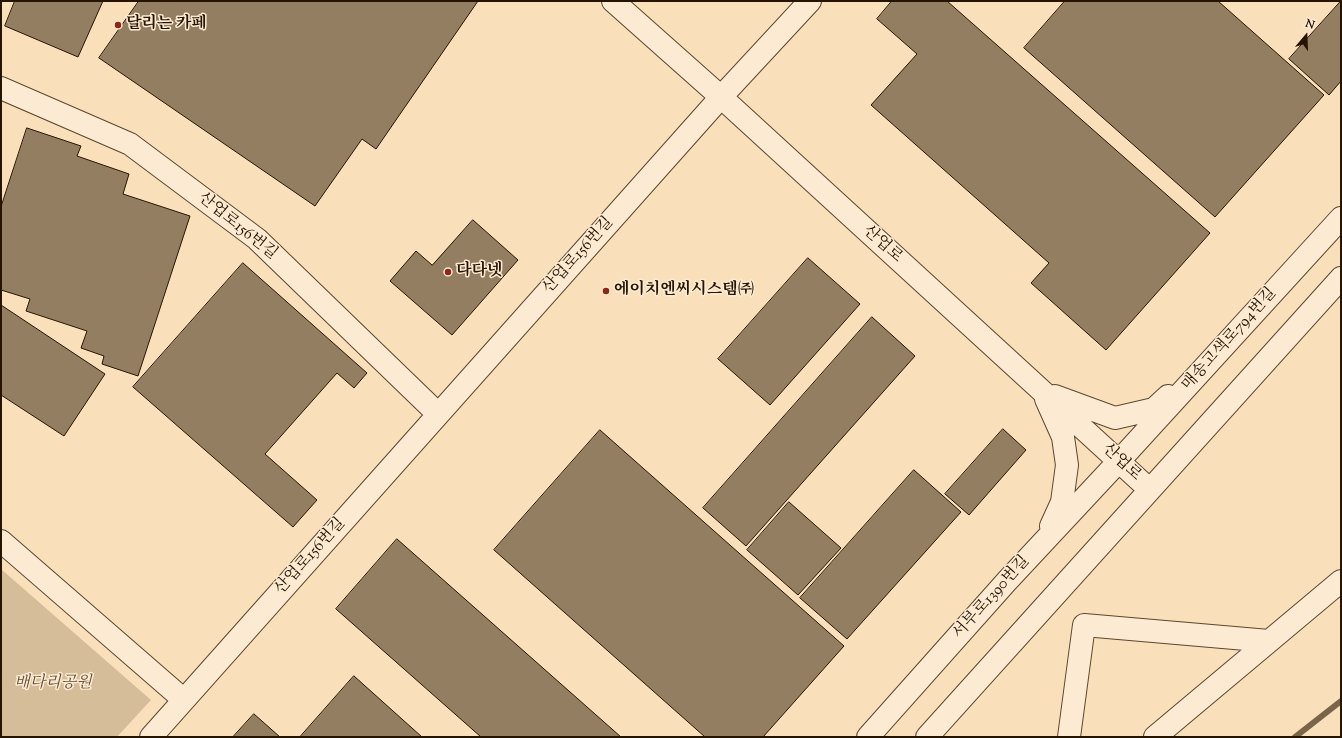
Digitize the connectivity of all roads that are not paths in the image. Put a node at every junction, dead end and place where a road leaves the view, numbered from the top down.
1 (613, 1) edge
2 (810, 1) edge
3 (1, 88) edge
4 (721, 97) junction
5 (1341, 218) edge
6 (1341, 278) edge
7 (1225, 345) junction
8 (1042, 391) junction
9 (438, 414) junction
10 (1119, 461) junction
11 (1150, 489) junction
12 (1, 541) edge
13 (1044, 542) junction
14 (1341, 581) edge
15 (1269, 641) junction
16 (184, 700) junction
17 (151, 737) edge
18 (868, 737) edge
19 (927, 737) edge
20 (1069, 737) edge
21 (1155, 737) edge

1 - 4 street, 산업로
2 - 4 street, 산업로156번길
3 - 9 street, 산업로156번길
4 - 8 street, 산업로
4 - 9 street, 산업로156번길
5 - 7 street, 매송고색로794번길
6 - 11 street
7 - 8 street
7 - 10 street, 매송고색로794번길
8 - 10 street, 산업로
8 - 13 street
9 - 16 street, 산업로156번길
10 - 11 street, 산업로
10 - 13 street, 서부로1390번길
11 - 19 street
12 - 16 street
13 - 18 street, 서부로1390번길
14 - 15 street
15 - 20 street
15 - 21 street
16 - 17 street, 산업로156번길

